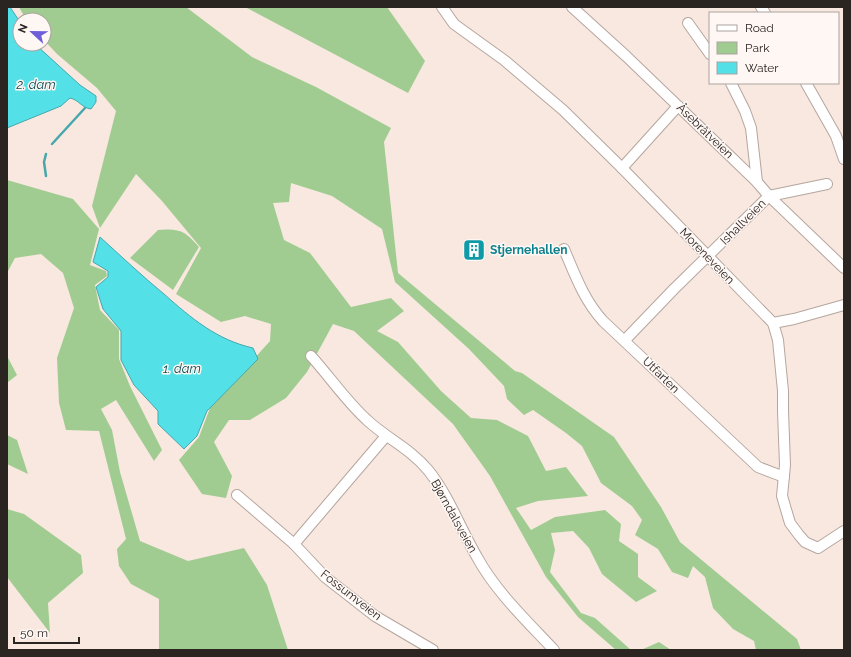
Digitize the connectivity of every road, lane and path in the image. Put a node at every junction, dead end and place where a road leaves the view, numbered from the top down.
1 (442, 7) edge
2 (572, 7) edge
3 (688, 23) dead end
4 (709, 53) edge
5 (732, 84) edge
6 (807, 84) edge
7 (678, 106) junction
8 (844, 159) edge
9 (622, 168) junction
10 (757, 182) junction
11 (827, 184) dead end
12 (769, 196) junction
13 (564, 249) dead end
14 (708, 257) junction
15 (839, 259) edge
16 (844, 268) edge
17 (844, 306) edge
18 (773, 323) junction
19 (625, 340) junction
20 (311, 356) dead end
21 (386, 436) junction
22 (784, 477) junction
23 (238, 496) dead end
24 (844, 531) edge
25 (294, 544) junction
26 (433, 650) edge
27 (554, 650) edge

1 - 9 street, Moreneveien
2 - 7 street, Åsebråtveien
3 - 4 street
5 - 10 street
6 - 8 street
7 - 9 street
7 - 10 street, Åsebråtveien
9 - 14 street, Moreneveien
10 - 12 street, Åsebråtveien
11 - 12 street, Ishallveien
12 - 14 street, Ishallveien
12 - 15 street, Åsebråtveien
13 - 19 street, Utfarten
14 - 18 street, Moreneveien
14 - 19 street, Ishallveien
15 - 16 street, Åsebråtveien
17 - 18 street
18 - 22 street, Moreneveien
19 - 22 street, Utfarten
20 - 21 street, Bjørndalsveien
21 - 25 street
21 - 27 street, Bjørndalsveien
22 - 24 street, Moreneveien
23 - 25 street, Fossumveien
25 - 26 street, Fossumveien

